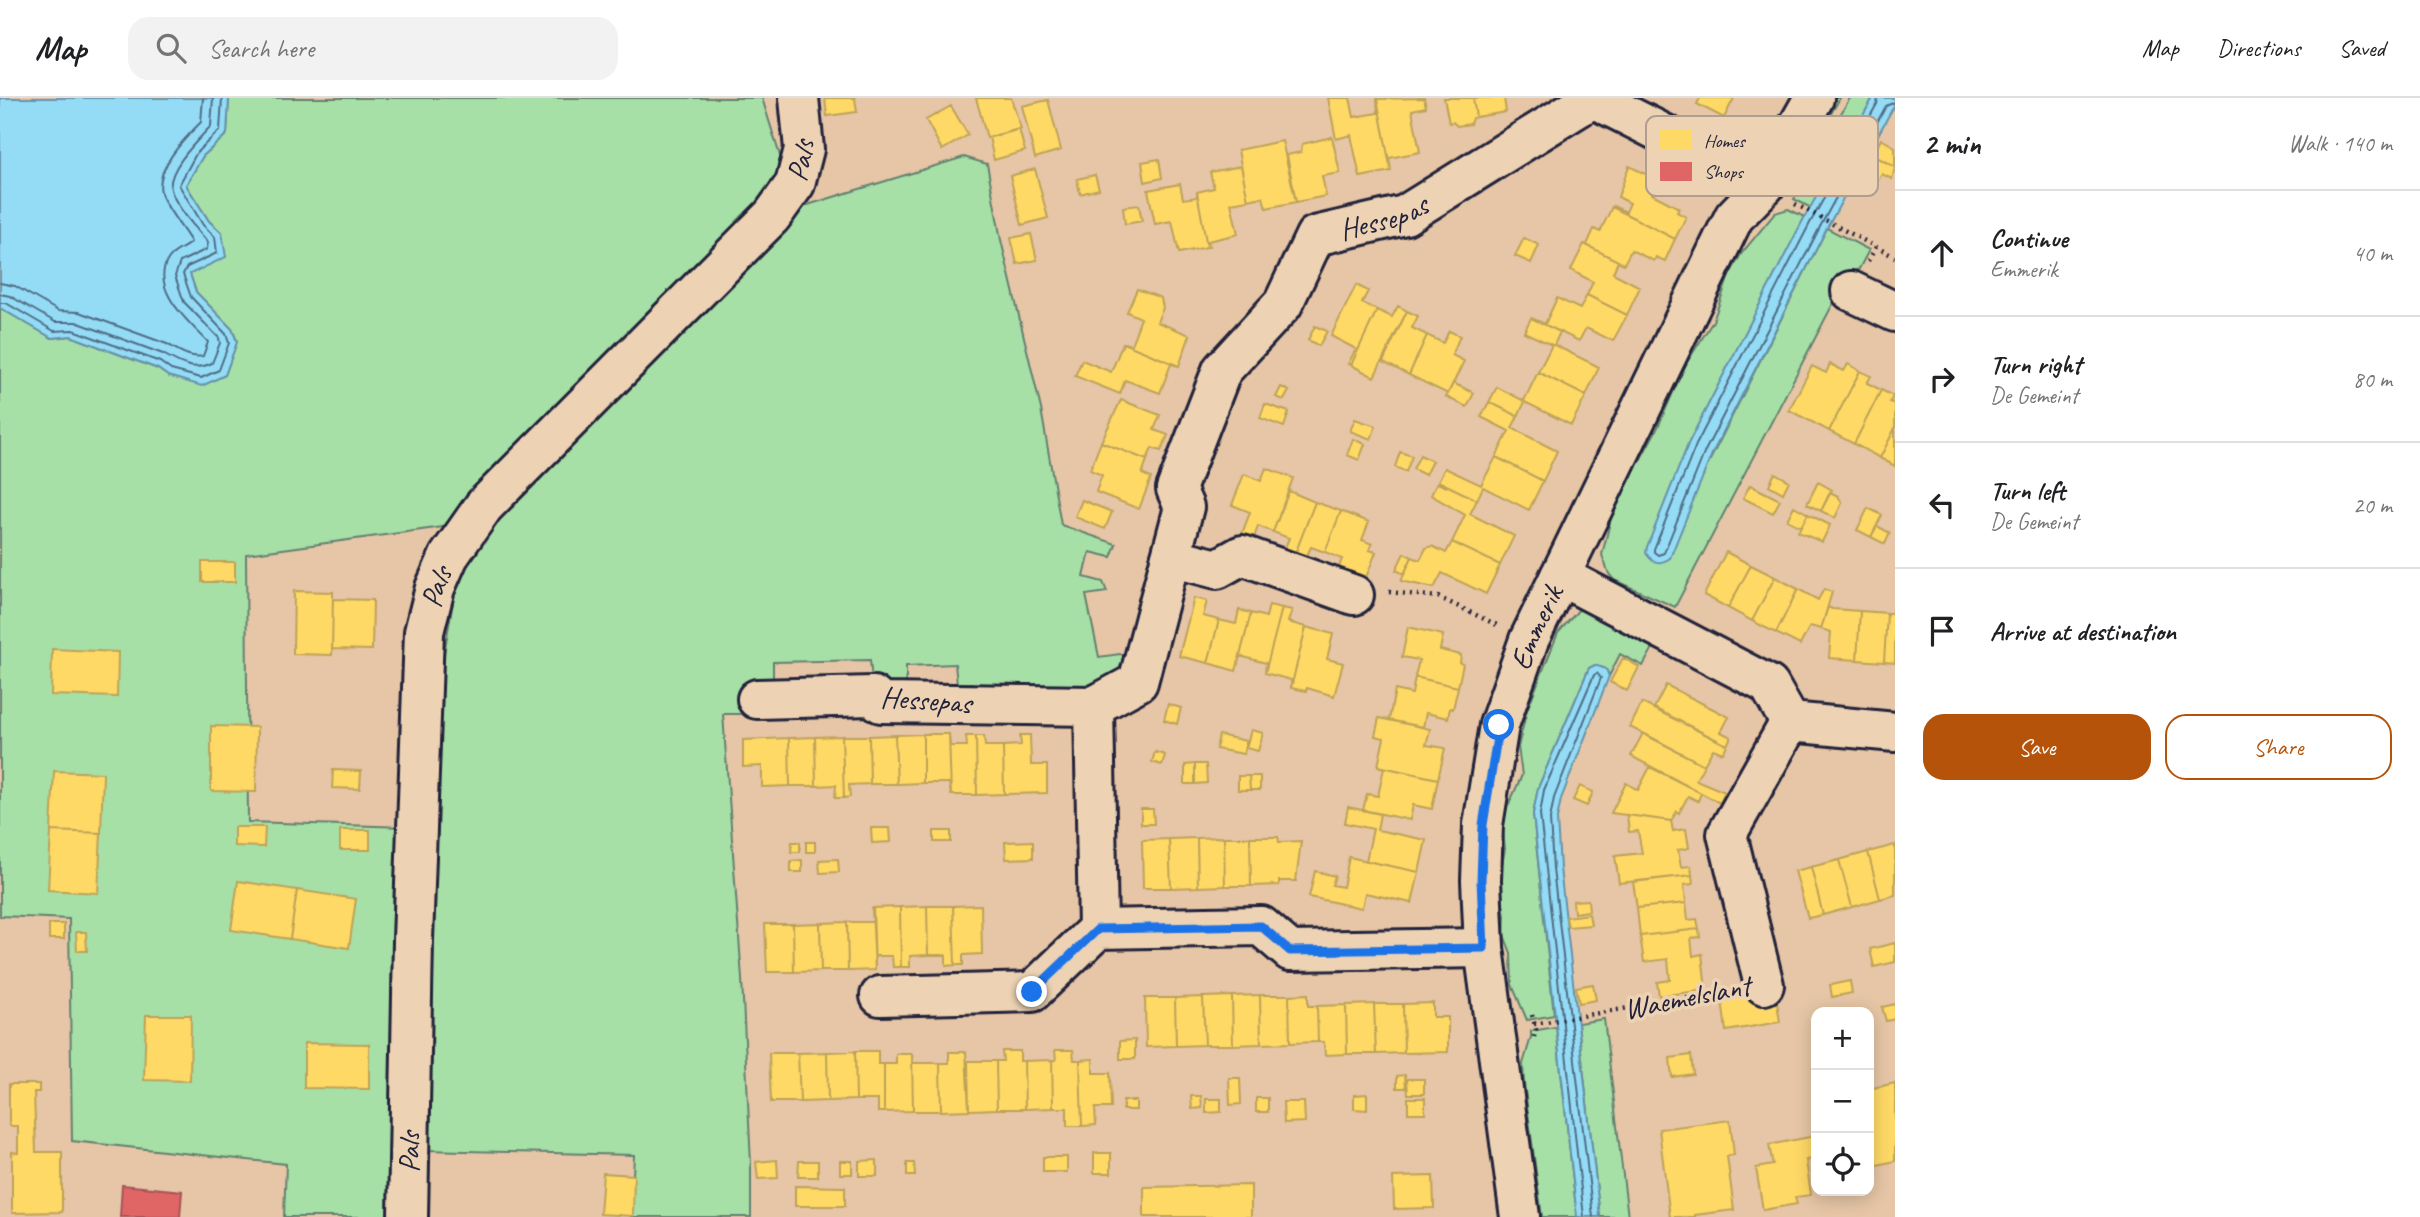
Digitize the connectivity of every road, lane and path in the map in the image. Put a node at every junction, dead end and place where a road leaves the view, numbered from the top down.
1 (799, 98) edge
2 (1814, 98) edge
3 (1804, 116) edge
4 (1646, 125) edge
5 (1754, 196) edge
6 (1797, 205) dead end
7 (1895, 257) edge
8 (1852, 291) dead end
9 (1895, 312) edge
10 (1171, 557) junction
11 (1560, 576) junction
12 (1354, 595) joint
13 (1530, 640) junction
14 (757, 699) dead end
15 (1094, 706) junction
16 (1790, 722) junction
17 (1895, 732) edge
18 (1098, 929) junction
19 (1484, 948) junction
20 (1764, 985) joint
21 (880, 996) dead end
22 (1531, 1013) dead end
23 (1541, 1023) dead end
24 (1532, 1042) dead end
25 (408, 1217) edge
26 (1520, 1217) edge

1 - 25 street, Pals
2 - 3 street, Emmerik
4 - 10 street, Hessepas
5 - 11 street, Emmerik
6 - 7 path
8 - 9 street
10 - 12 street
10 - 15 street, Hessepas
11 - 13 street, Emmerik
11 - 16 street
12 - 13 path
13 - 19 street, Emmerik
14 - 15 street, Hessepas
15 - 18 street
16 - 17 street
16 - 20 street, Waemelslant
18 - 19 street
18 - 21 street
19 - 26 street, Emmerik
20 - 23 path, Waemelslant
22 - 24 path

